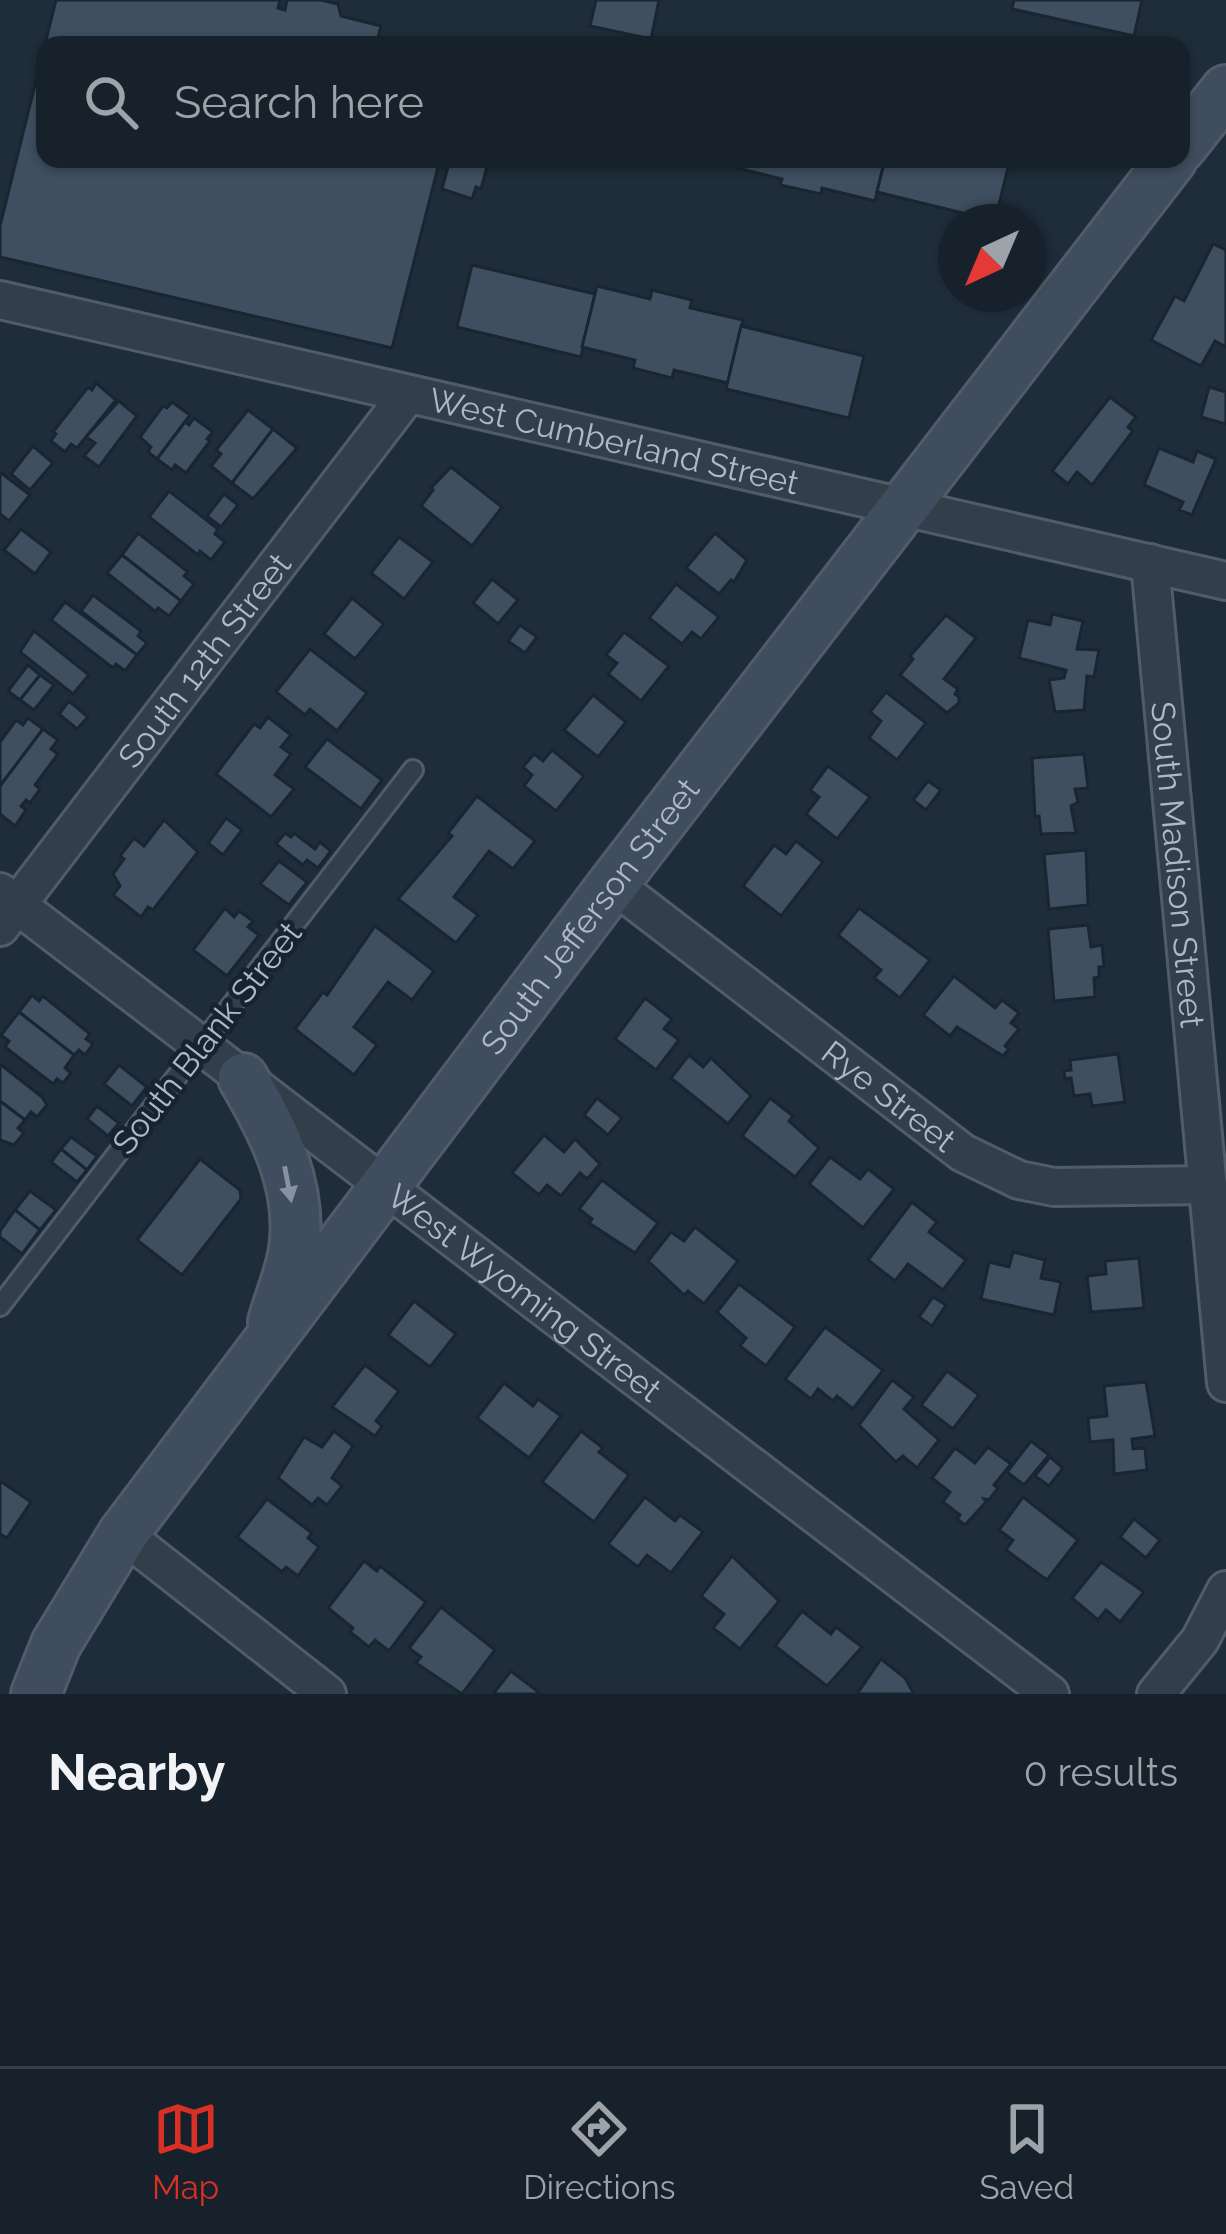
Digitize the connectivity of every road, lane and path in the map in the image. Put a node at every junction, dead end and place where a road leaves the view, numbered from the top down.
1 (1226, 90) edge
2 (1190, 136) edge
3 (1165, 168) edge
4 (0, 300) edge
5 (409, 394) junction
6 (902, 507) junction
7 (1150, 563) junction
8 (1226, 580) edge
9 (413, 770) dead end
10 (614, 884) junction
11 (6, 908) edge
12 (201, 1046) junction
13 (242, 1078) junction
14 (1208, 1185) junction
15 (387, 1188) junction
16 (0, 1306) edge
17 (265, 1348) junction
18 (1226, 1383) edge
19 (123, 1534) junction
20 (1226, 1590) edge
21 (36, 1694) edge
22 (327, 1694) edge
23 (1050, 1694) edge
24 (1156, 1694) edge

1 - 2 main road
3 - 6 main road, South Jefferson Street
4 - 5 street, West Cumberland Street
5 - 6 street, West Cumberland Street
5 - 11 street, South 12th Street
6 - 7 street, West Cumberland Street
6 - 10 main road, South Jefferson Street
7 - 8 street, West Cumberland Street
7 - 14 street, South Madison Street
9 - 12 lane, South Blank Street
10 - 14 street, Rye Street
10 - 15 main road, South Jefferson Street
11 - 12 street, West Wyoming Street
12 - 13 street, West Wyoming Street
12 - 16 lane, South Blank Street
13 - 15 street, West Wyoming Street
13 -> 17 main road
14 - 18 street, South Madison Street
15 - 17 main road, South Jefferson Street
15 - 23 street, West Wyoming Street
17 - 19 main road, South Jefferson Street
19 - 21 main road, South Jefferson Street
19 - 22 street
20 - 24 street

